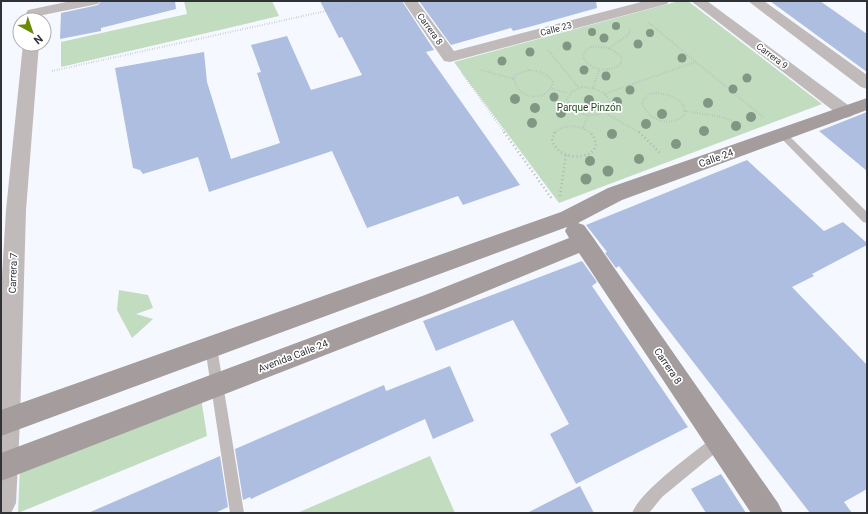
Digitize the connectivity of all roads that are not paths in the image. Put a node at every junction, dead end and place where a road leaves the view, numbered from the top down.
1 (93, 1) edge
2 (410, 1) edge
3 (662, 1) edge
4 (698, 1) edge
5 (755, 1) edge
6 (34, 11) edge
7 (30, 52) edge
8 (450, 57) joint
9 (867, 83) edge
10 (867, 104) edge
11 (846, 112) junction
12 (782, 134) junction
13 (563, 213) junction
14 (867, 219) edge
15 (584, 242) junction
16 (211, 347) junction
17 (217, 385) junction
18 (4, 422) edge
19 (718, 441) junction
20 (2, 466) edge
21 (1, 503) edge
22 (237, 513) edge
23 (639, 513) edge
24 (768, 513) edge

1 - 6 street
2 - 8 street, Carrera 8
3 - 8 street, Calle 23
4 - 11 street, Carrera 9
5 - 9 street
7 - 18 street, Carrera 7
10 - 11 main road, Calle 24
11 - 12 main road, Calle 24
12 - 13 main road, Calle 24
12 - 14 lane
13 - 15 main road, Carrera 8
13 - 16 main road
15 - 17 main road, Avenida Calle 24
15 - 19 main road, Carrera 8
16 - 17 lane
16 - 18 main road
17 - 20 main road, Avenida Calle 24
17 - 22 lane
18 - 20 street, Carrera 7
19 - 23 lane
19 - 24 main road, Carrera 8
20 - 21 street, Carrera 7

